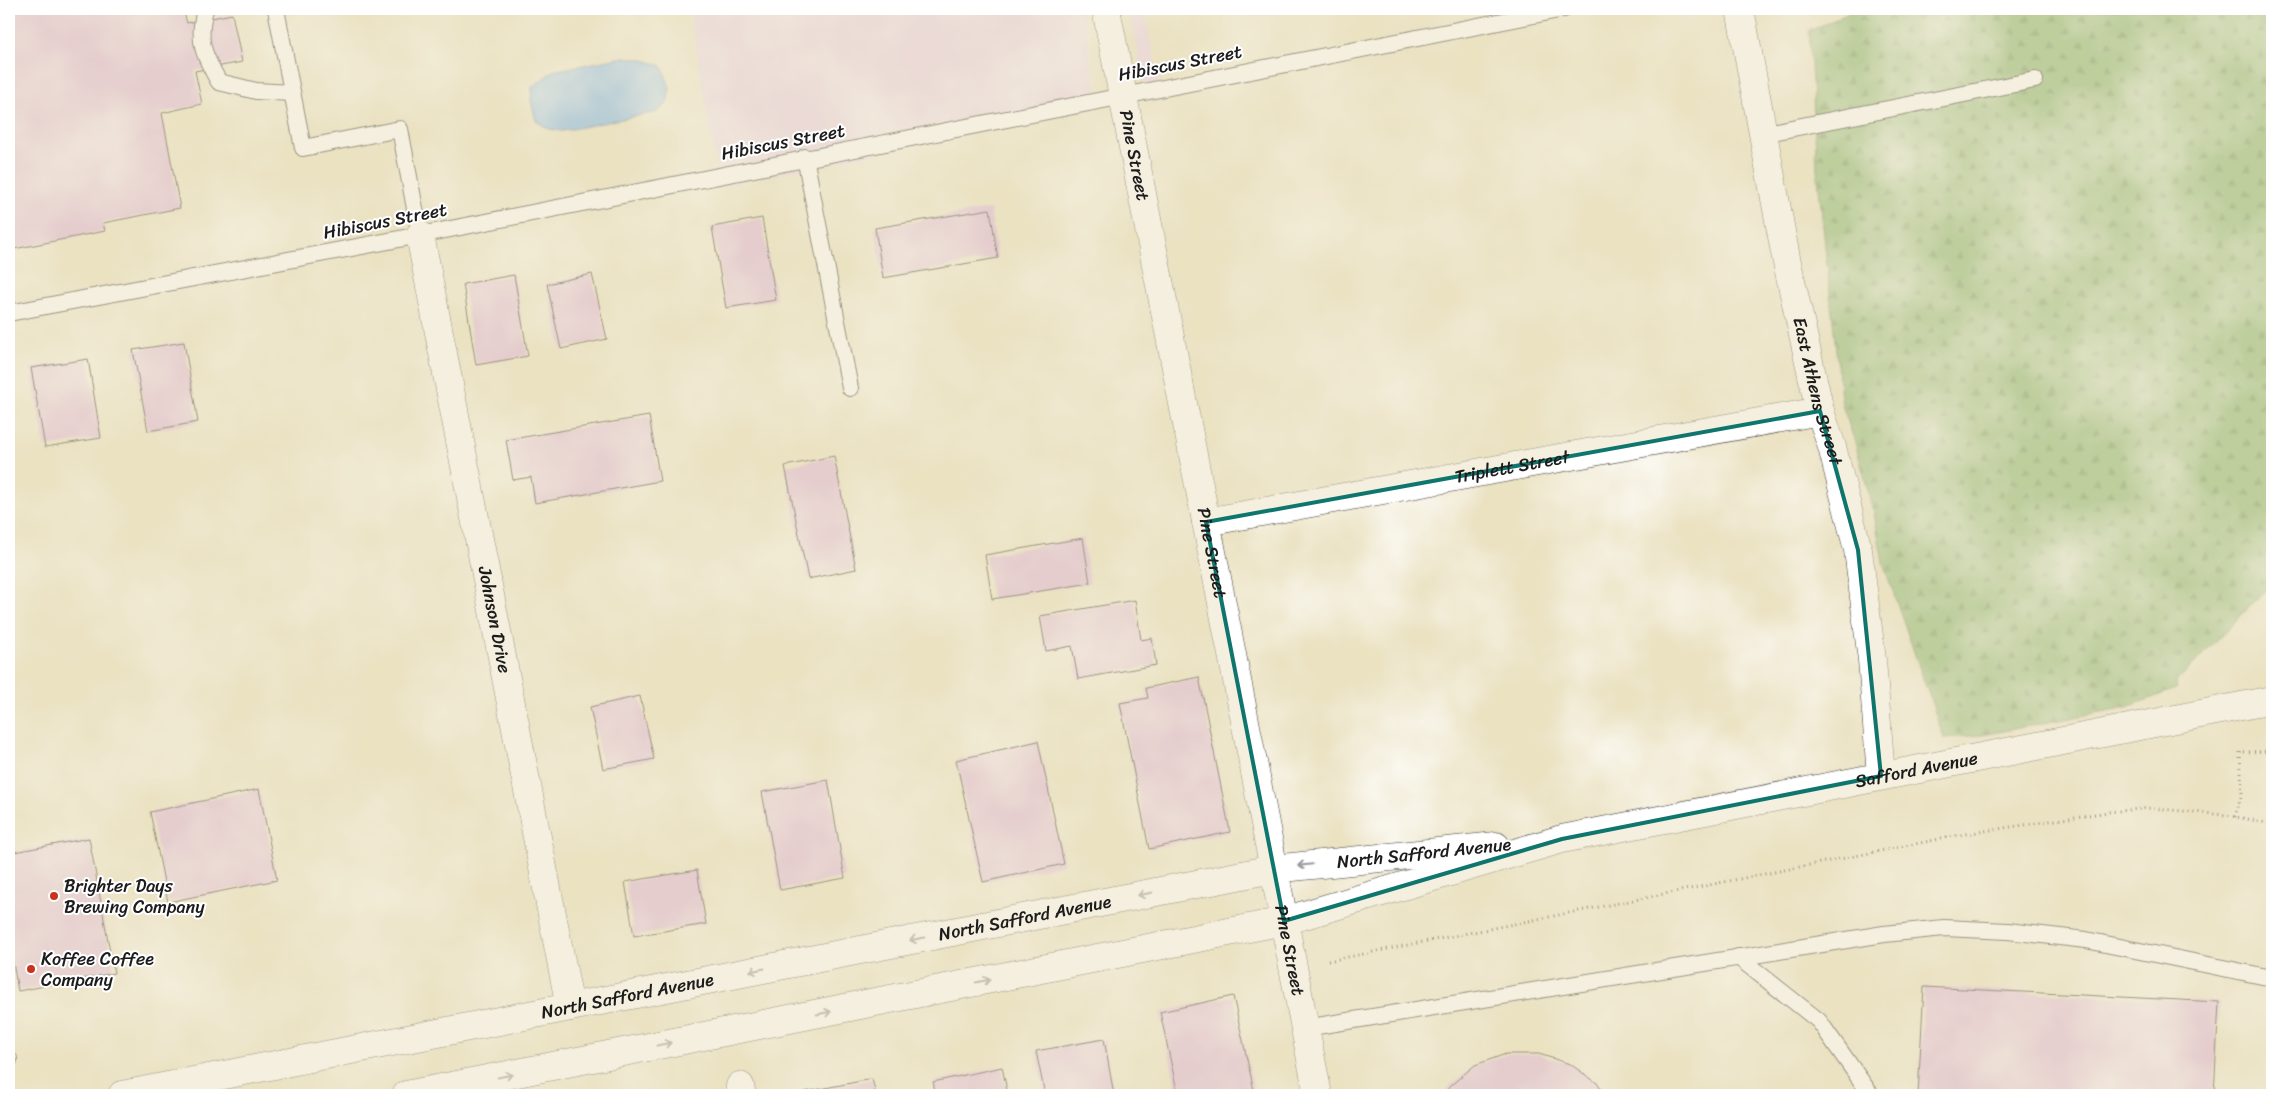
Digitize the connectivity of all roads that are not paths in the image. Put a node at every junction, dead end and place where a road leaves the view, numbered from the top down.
1 (205, 9) edge
2 (276, 9) edge
3 (1106, 9) edge
4 (1564, 9) edge
5 (1740, 9) edge
6 (2035, 80) dead end
7 (292, 93) junction
8 (1122, 95) junction
9 (1762, 134) junction
10 (805, 158) junction
11 (420, 235) junction
12 (9, 314) edge
13 (850, 388) dead end
14 (1820, 411) junction
15 (1206, 522) junction
16 (2272, 700) edge
17 (1880, 776) junction
18 (1562, 839) junction
19 (1273, 869) junction
20 (1284, 921) junction
21 (1738, 957) junction
22 (2272, 978) edge
23 (570, 1006) junction
24 (1305, 1028) junction
25 (122, 1095) edge
26 (406, 1095) edge
27 (1318, 1095) edge
28 (1871, 1095) edge

1 - 7 lane
2 - 7 lane
3 - 8 street, Pine Street
4 - 8 lane, Hibiscus Street
5 - 9 street, East Athens Street
6 - 9 lane
7 - 11 lane
8 - 10 lane, Hibiscus Street
8 - 15 street, Pine Street
9 - 14 street, East Athens Street
10 - 11 lane, Hibiscus Street
10 - 13 lane
11 - 12 lane, Hibiscus Street
11 - 23 street, Johnson Drive
14 - 15 street, Triplett Street
14 - 17 street, East Athens Street
15 - 19 street, Pine Street
16 - 17 street, Safford Avenue
17 - 18 street, Safford Avenue
18 -> 19 street, North Safford Avenue
18 - 20 street, North Safford Avenue
19 - 20 street, Pine Street
19 -> 23 street, North Safford Avenue
20 - 24 street, Pine Street
26 -> 20 street, North Safford Avenue
21 - 22 lane
21 - 24 lane
21 - 28 lane
23 - 25 street, North Safford Avenue
24 - 27 street, Pine Street

